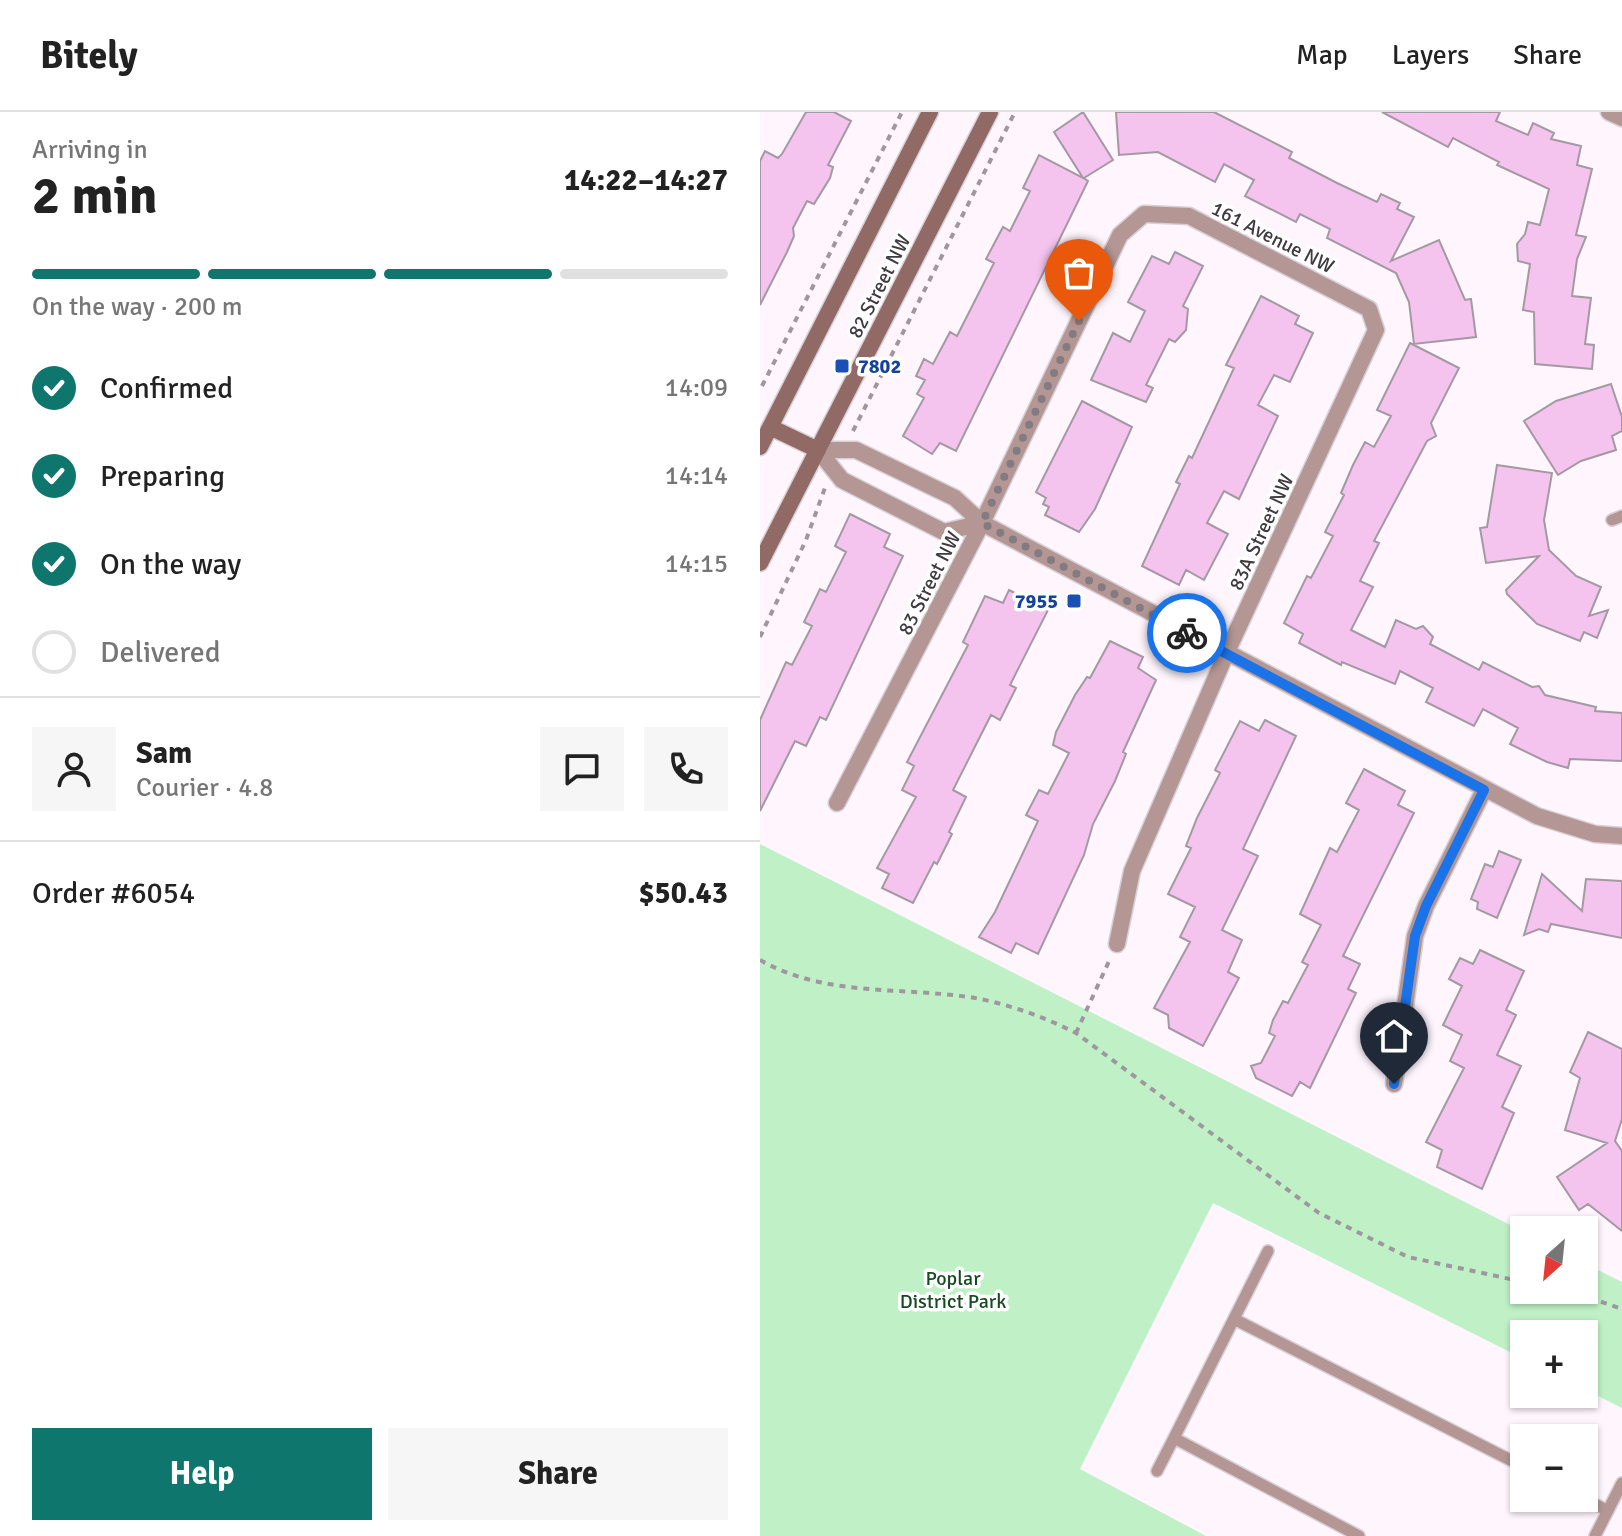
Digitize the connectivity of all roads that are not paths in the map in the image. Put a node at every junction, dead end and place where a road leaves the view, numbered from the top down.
1 (930, 112) edge
2 (990, 112) edge
3 (1609, 112) edge
4 (1622, 118) edge
5 (1144, 214) joint
6 (1335, 291) joint
7 (770, 427) junction
8 (760, 447) edge
9 (818, 450) junction
10 (982, 523) junction
11 (760, 563) edge
12 (1226, 654) junction
13 (1484, 790) junction
14 (837, 803) dead end
15 (1622, 836) edge
16 (1117, 944) road end
17 (1394, 1084) dead end
18 (1268, 1251) dead end
19 (1234, 1319) junction
20 (1174, 1438) junction
21 (1510, 1460) edge
22 (1157, 1471) dead end
23 (1622, 1483) edge
24 (1598, 1506) edge
25 (1608, 1511) junction
26 (1359, 1536) edge
27 (1595, 1536) edge

1 - 7 main road, 82 Street NW
2 - 9 main road, 82 Street NW
3 - 4 street
5 - 6 street, 161 Avenue NW
5 - 10 street, 83 Street NW
6 - 12 street, 83A Street NW
7 - 8 main road, 82 Street NW
7 - 9 main road
9 - 10 street
9 - 10 street
9 - 11 main road, 82 Street NW
10 - 12 street
10 - 14 street, 83 Street NW
12 - 13 street
12 - 16 street, 83A Street NW
13 - 15 street
13 - 17 street
18 - 19 lane
19 - 20 lane
19 - 21 lane
20 - 22 lane
20 - 26 lane
23 - 25 lane
24 - 25 lane
25 - 27 lane

